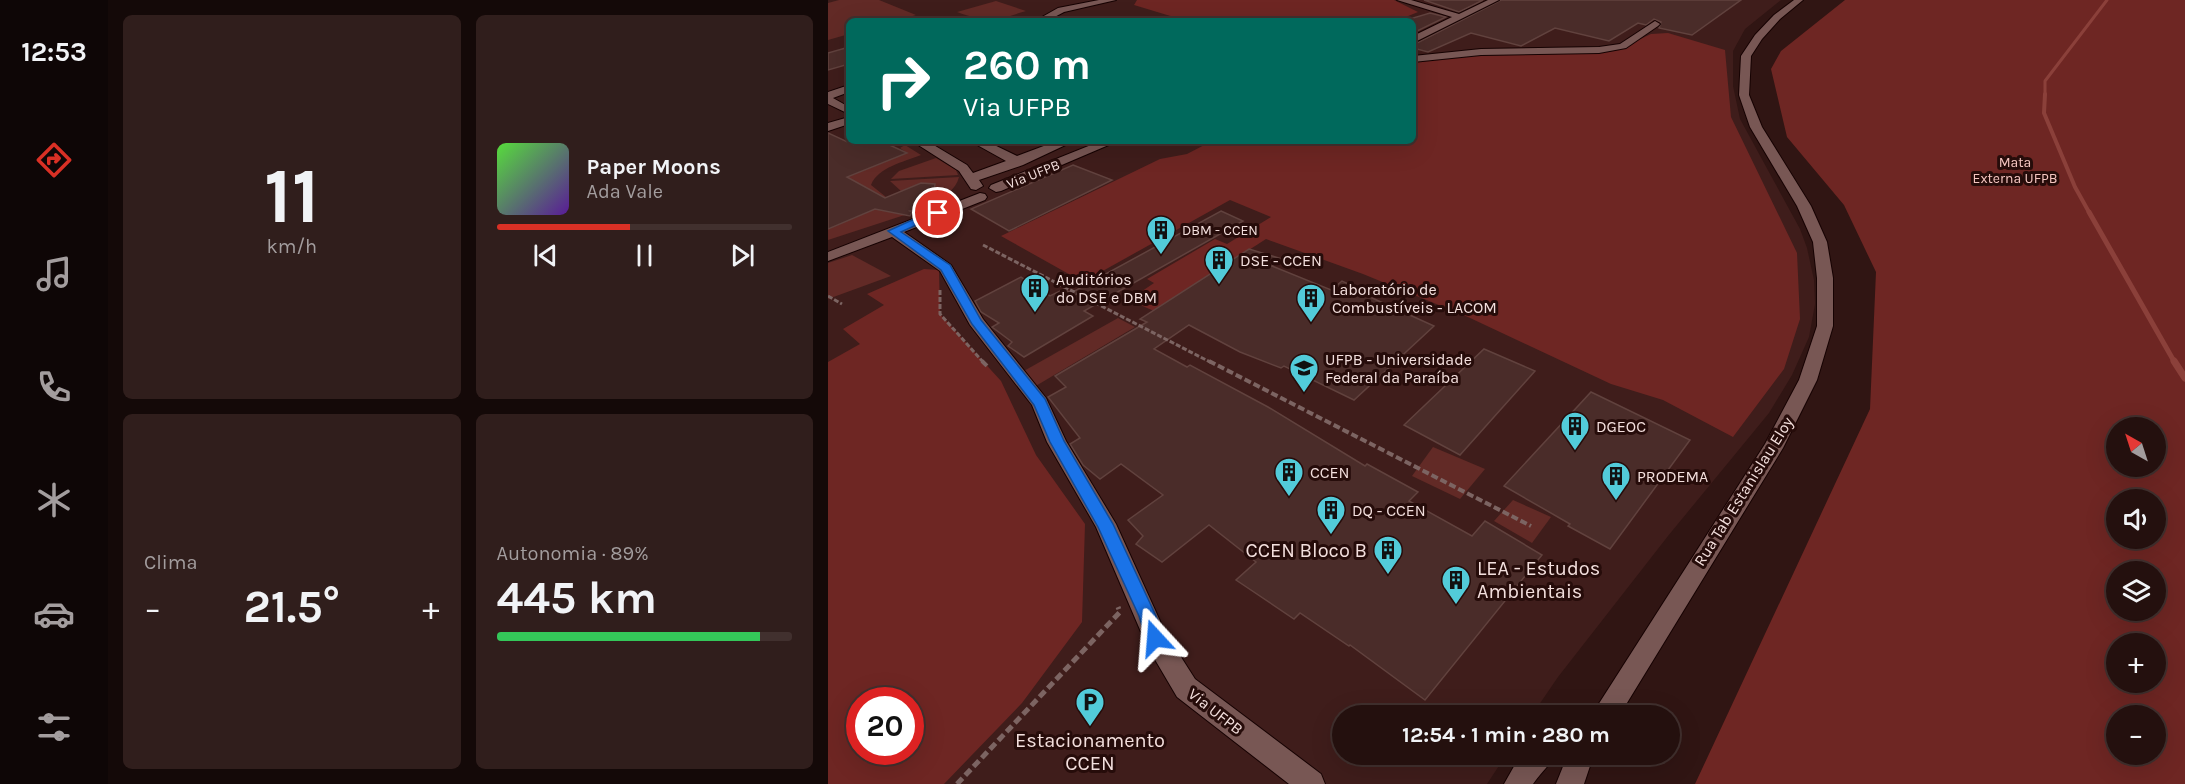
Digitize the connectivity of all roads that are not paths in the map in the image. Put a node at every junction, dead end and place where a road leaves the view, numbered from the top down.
1 (1110, 0) edge
2 (1401, 0) edge
3 (1495, 0) edge
4 (1799, 0) edge
5 (1084, 16) dead end
6 (1460, 17) junction
7 (1046, 18) edge
8 (1655, 24) dead end
9 (1416, 39) edge
10 (1416, 59) edge
11 (846, 86) edge
12 (846, 87) edge
13 (828, 89) edge
14 (828, 96) edge
15 (828, 100) edge
16 (842, 108) edge
17 (846, 121) edge
18 (828, 127) edge
19 (925, 144) edge
20 (982, 144) edge
21 (1046, 144) edge
22 (1061, 144) edge
23 (1100, 144) edge
24 (1054, 147) junction
25 (1019, 162) junction
26 (974, 189) junction
27 (893, 231) junction
28 (828, 257) edge
29 (1611, 705) edge
30 (1529, 765) edge
31 (1577, 765) edge
32 (1311, 784) edge
33 (1518, 784) edge
34 (1570, 784) edge

1 - 5 street
1 - 7 street
2 - 6 street
3 - 6 street
4 - 29 street, Rua Tab Estanislau Eloy
6 - 9 street
8 - 10 street
11 - 13 street
12 - 14 street
15 - 16 street
17 - 18 street
19 - 26 street
20 - 25 street, Via UFPB
21 - 24 street, Via UFPB
22 - 24 street, Via UFPB
23 - 26 street, Via UFPB
24 - 25 street, Via UFPB
25 - 26 street, Via UFPB
26 - 27 street, Via UFPB
27 - 28 street, Via UFPB
27 - 32 street, Via UFPB
30 - 33 street
31 - 34 street

